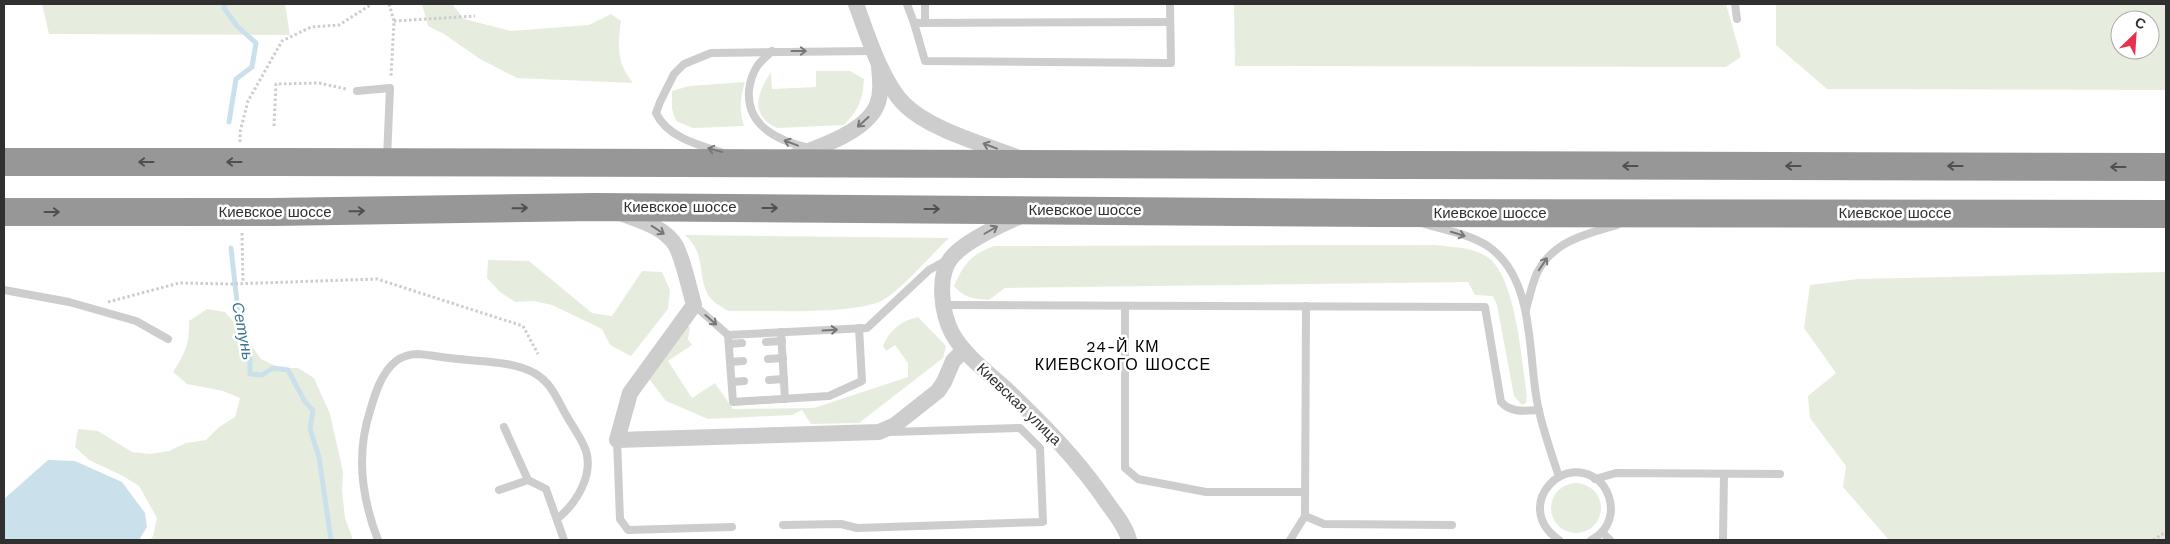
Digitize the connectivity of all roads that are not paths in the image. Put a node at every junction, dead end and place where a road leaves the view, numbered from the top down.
1 (856, 4) edge
2 (906, 4) edge
3 (925, 4) edge
4 (1170, 4) edge
5 (1735, 4) edge
6 (1737, 19) dead end
7 (1170, 22) junction
8 (914, 23) junction
9 (925, 23) junction
10 (772, 51) junction
11 (876, 57) junction
12 (357, 92) road end
13 (813, 149) junction
14 (4, 162) edge
15 (387, 162) junction
16 (768, 163) junction
17 (872, 164) junction
18 (1035, 164) junction
19 (2166, 167) edge
20 (596, 207) junction
21 (1038, 210) junction
22 (4, 212) edge
23 (1377, 213) junction
24 (1654, 213) junction
25 (2166, 214) edge
26 (951, 258) junction
27 (4, 290) edge
28 (694, 305) junction
29 (944, 305) junction
30 (1125, 306) junction
31 (1306, 306) junction
32 (1526, 310) junction
33 (859, 328) junction
34 (728, 335) junction
35 (781, 337) junction
36 (168, 339) dead end
37 (766, 342) dead end
38 (742, 343) dead end
39 (729, 344) junction
40 (964, 350) junction
41 (783, 358) junction
42 (768, 359) dead end
43 (743, 361) dead end
44 (730, 362) junction
45 (784, 378) junction
46 (769, 380) dead end
47 (744, 381) dead end
48 (732, 382) junction
49 (785, 398) junction
50 (1539, 410) junction
51 (504, 426) dead end
52 (879, 432) junction
53 (617, 440) junction
54 (1724, 474) junction
55 (1780, 474) dead end
56 (1559, 477) junction
57 (1595, 479) junction
58 (528, 480) junction
59 (499, 490) dead end
60 (1305, 492) junction
61 (1305, 516) junction
62 (557, 519) junction
63 (1452, 525) dead end
64 (783, 526) dead end
65 (732, 527) dead end
66 (1602, 532) junction
67 (1549, 538) edge
68 (378, 540) edge
69 (564, 540) edge
70 (1129, 540) edge
71 (1290, 540) edge
72 (1559, 540) edge
73 (1591, 540) edge
74 (1610, 540) edge
75 (1723, 540) edge

1 - 11 street
2 - 8 lane
3 - 9 lane
4 - 7 lane
5 - 6 lane
7 - 8 lane
7 - 9 lane
8 - 9 lane
10 -> 11 lane
13 -> 10 lane
16 -> 10 lane
11 -> 13 street
18 -> 11 street
12 - 15 lane
13 - 16 street
13 - 17 lane
15 -> 14 highway, bridge
15 - 16 highway
16 - 17 highway
17 - 18 highway
19 -> 18 highway
20 -> 21 highway, Киевское шоссе
22 -> 20 highway, Киевское шоссе, bridge
20 -> 28 street
21 - 23 highway, Киевское шоссе
26 -> 21 street
23 - 24 highway, Киевское шоссе
23 -> 32 lane
24 - 25 highway, Киевское шоссе
32 -> 24 lane
26 - 29 street, Киевская улица
26 - 33 lane
27 - 36 lane
28 -> 34 lane
28 - 53 street
29 - 30 lane
29 - 40 street, Киевская улица
30 - 31 lane
30 - 60 lane
31 - 50 lane
31 - 60 lane
32 - 50 lane
35 -> 33 lane
33 - 49 lane
34 - 35 lane
34 - 39 lane
35 - 37 lane
35 - 41 lane
38 - 39 lane
39 - 44 lane
40 - 52 street
40 - 70 street, Киевская улица
41 - 42 lane
41 - 45 lane
43 - 44 lane
44 - 48 lane
45 - 46 lane
45 - 49 lane
47 - 48 lane
48 - 49 lane
50 - 56 lane
51 - 58 lane
52 - 53 street
52 - 64 lane
53 - 65 lane
54 - 55 lane
54 - 57 lane
54 - 75 lane
56 - 57 lane
56 - 67 lane
57 - 66 lane
58 - 59 lane
58 - 62 lane
60 - 61 lane
61 - 63 lane
61 - 71 lane
62 - 68 lane
62 - 69 lane
66 - 73 lane
66 - 74 lane
67 - 72 lane

